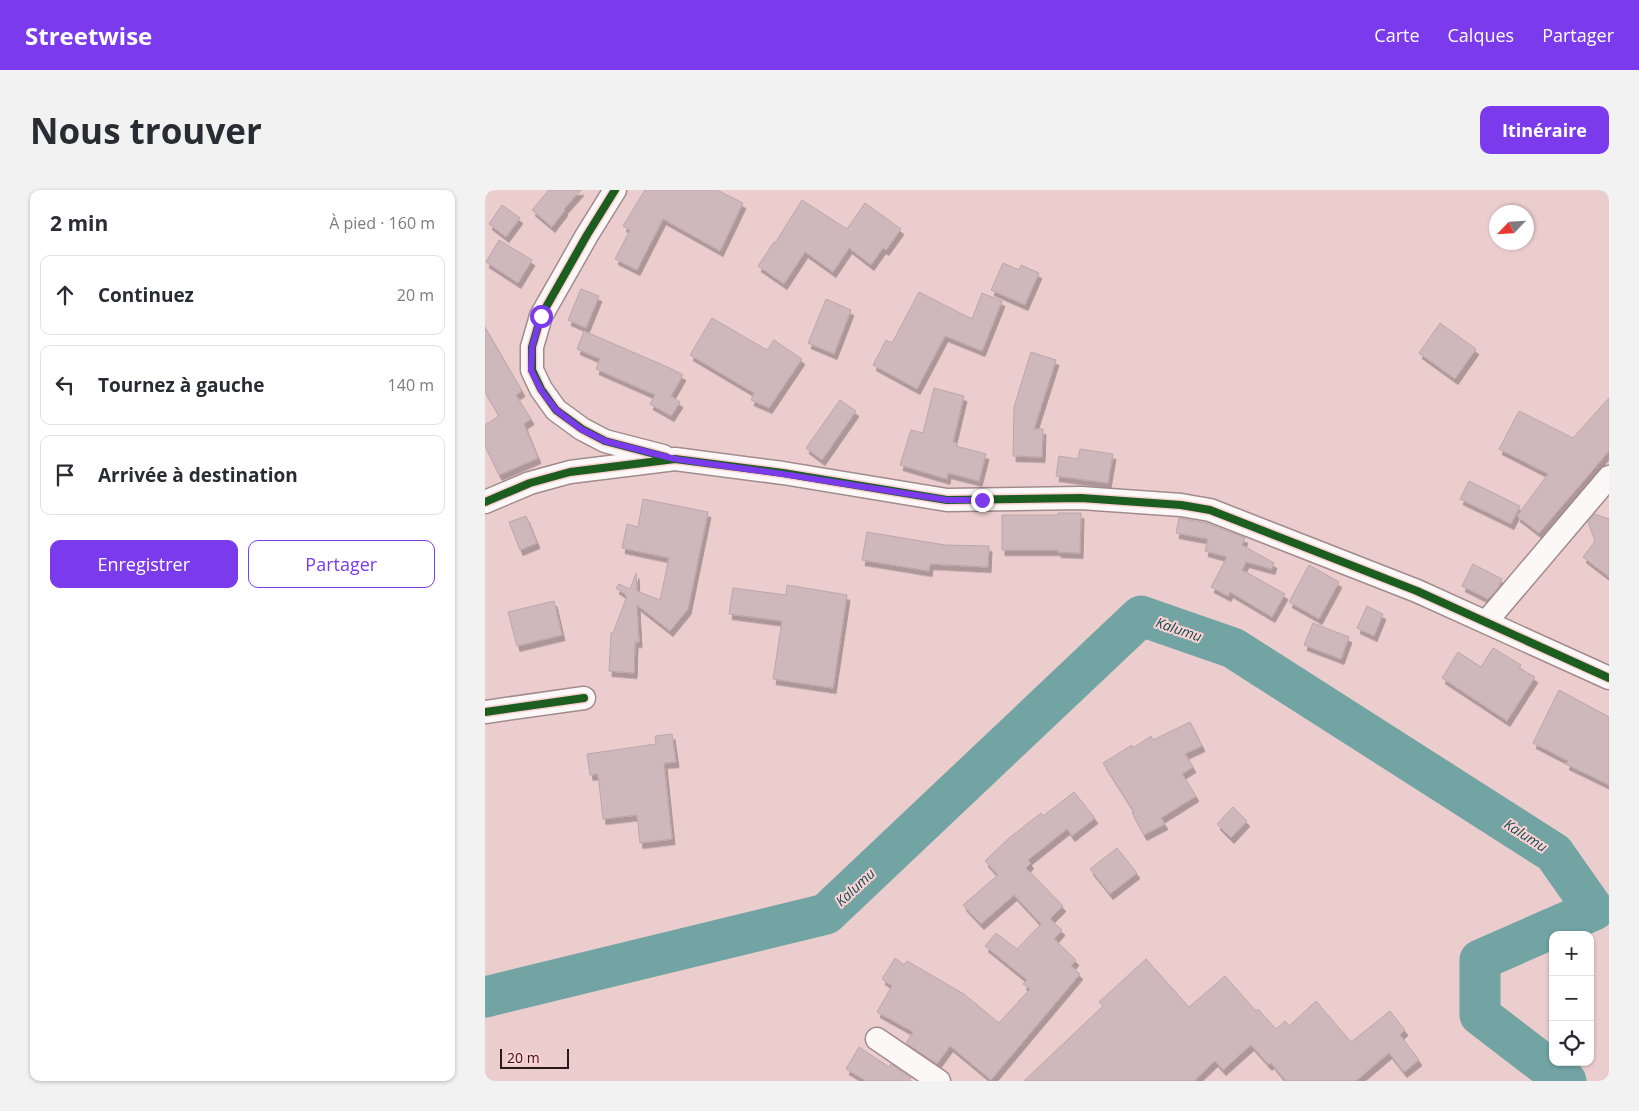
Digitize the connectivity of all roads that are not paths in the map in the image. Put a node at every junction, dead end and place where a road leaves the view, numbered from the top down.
1 (615, 190) edge
2 (675, 459) junction
3 (1609, 477) edge
4 (485, 502) edge
5 (1486, 622) junction
6 (1609, 678) edge
7 (583, 698) dead end
8 (485, 712) edge
9 (877, 1039) dead end
10 (939, 1081) edge

1 - 2 street
2 - 4 street
2 - 5 street
3 - 5 street
5 - 6 street
7 - 8 street
9 - 10 street

